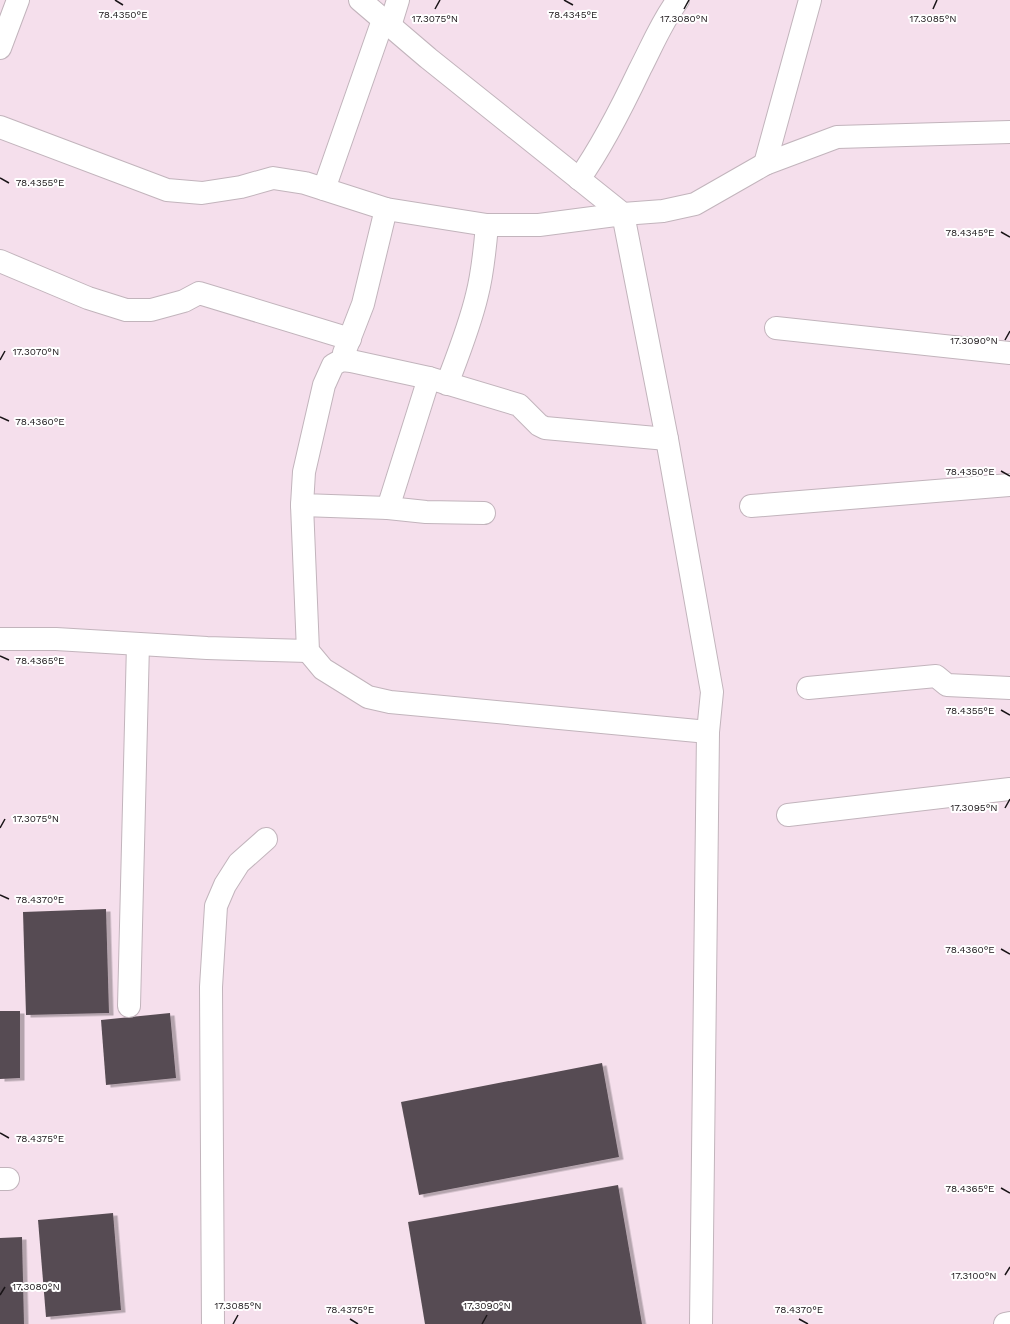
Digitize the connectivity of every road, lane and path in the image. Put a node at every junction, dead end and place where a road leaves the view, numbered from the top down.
1 (18, 0) edge
2 (360, 0) edge
3 (398, 0) edge
4 (678, 0) edge
5 (810, 0) edge
6 (387, 23) junction
7 (0, 48) edge
8 (0, 128) edge
9 (1010, 132) edge
10 (765, 164) junction
11 (579, 178) junction
12 (324, 189) junction
13 (386, 209) junction
14 (623, 214) junction
15 (487, 225) junction
16 (0, 262) edge
17 (776, 328) dead end
18 (350, 339) junction
19 (1010, 353) edge
20 (342, 360) junction
21 (438, 381) junction
22 (667, 439) junction
23 (1010, 485) edge
24 (302, 504) junction
25 (751, 506) dead end
26 (388, 508) junction
27 (484, 513) dead end
28 (0, 639) edge
29 (138, 644) junction
30 (308, 651) junction
31 (808, 688) dead end
32 (1010, 688) edge
33 (708, 732) junction
34 (1010, 789) edge
35 (788, 815) dead end
36 (266, 839) dead end
37 (128, 1006) dead end
38 (1010, 1323) edge
39 (213, 1324) edge
40 (701, 1324) edge
41 (1005, 1324) edge

1 - 7 street
2 - 6 street
3 - 6 street
4 - 11 street
5 - 10 street
6 - 11 street
6 - 12 street
8 - 12 street
9 - 10 street
10 - 14 street
11 - 14 street
12 - 13 street
13 - 15 street
13 - 18 street
14 - 15 street
14 - 22 street
15 - 21 street
16 - 18 street
17 - 19 street
18 - 20 street
20 - 21 street
20 - 24 street
21 - 22 street
21 - 26 street
22 - 33 street
23 - 25 street
24 - 26 street
24 - 30 street
26 - 27 street
28 - 29 street
29 - 30 street
29 - 37 street
30 - 33 street
31 - 32 street
33 - 40 street
34 - 35 street
36 - 39 street
38 - 41 street

